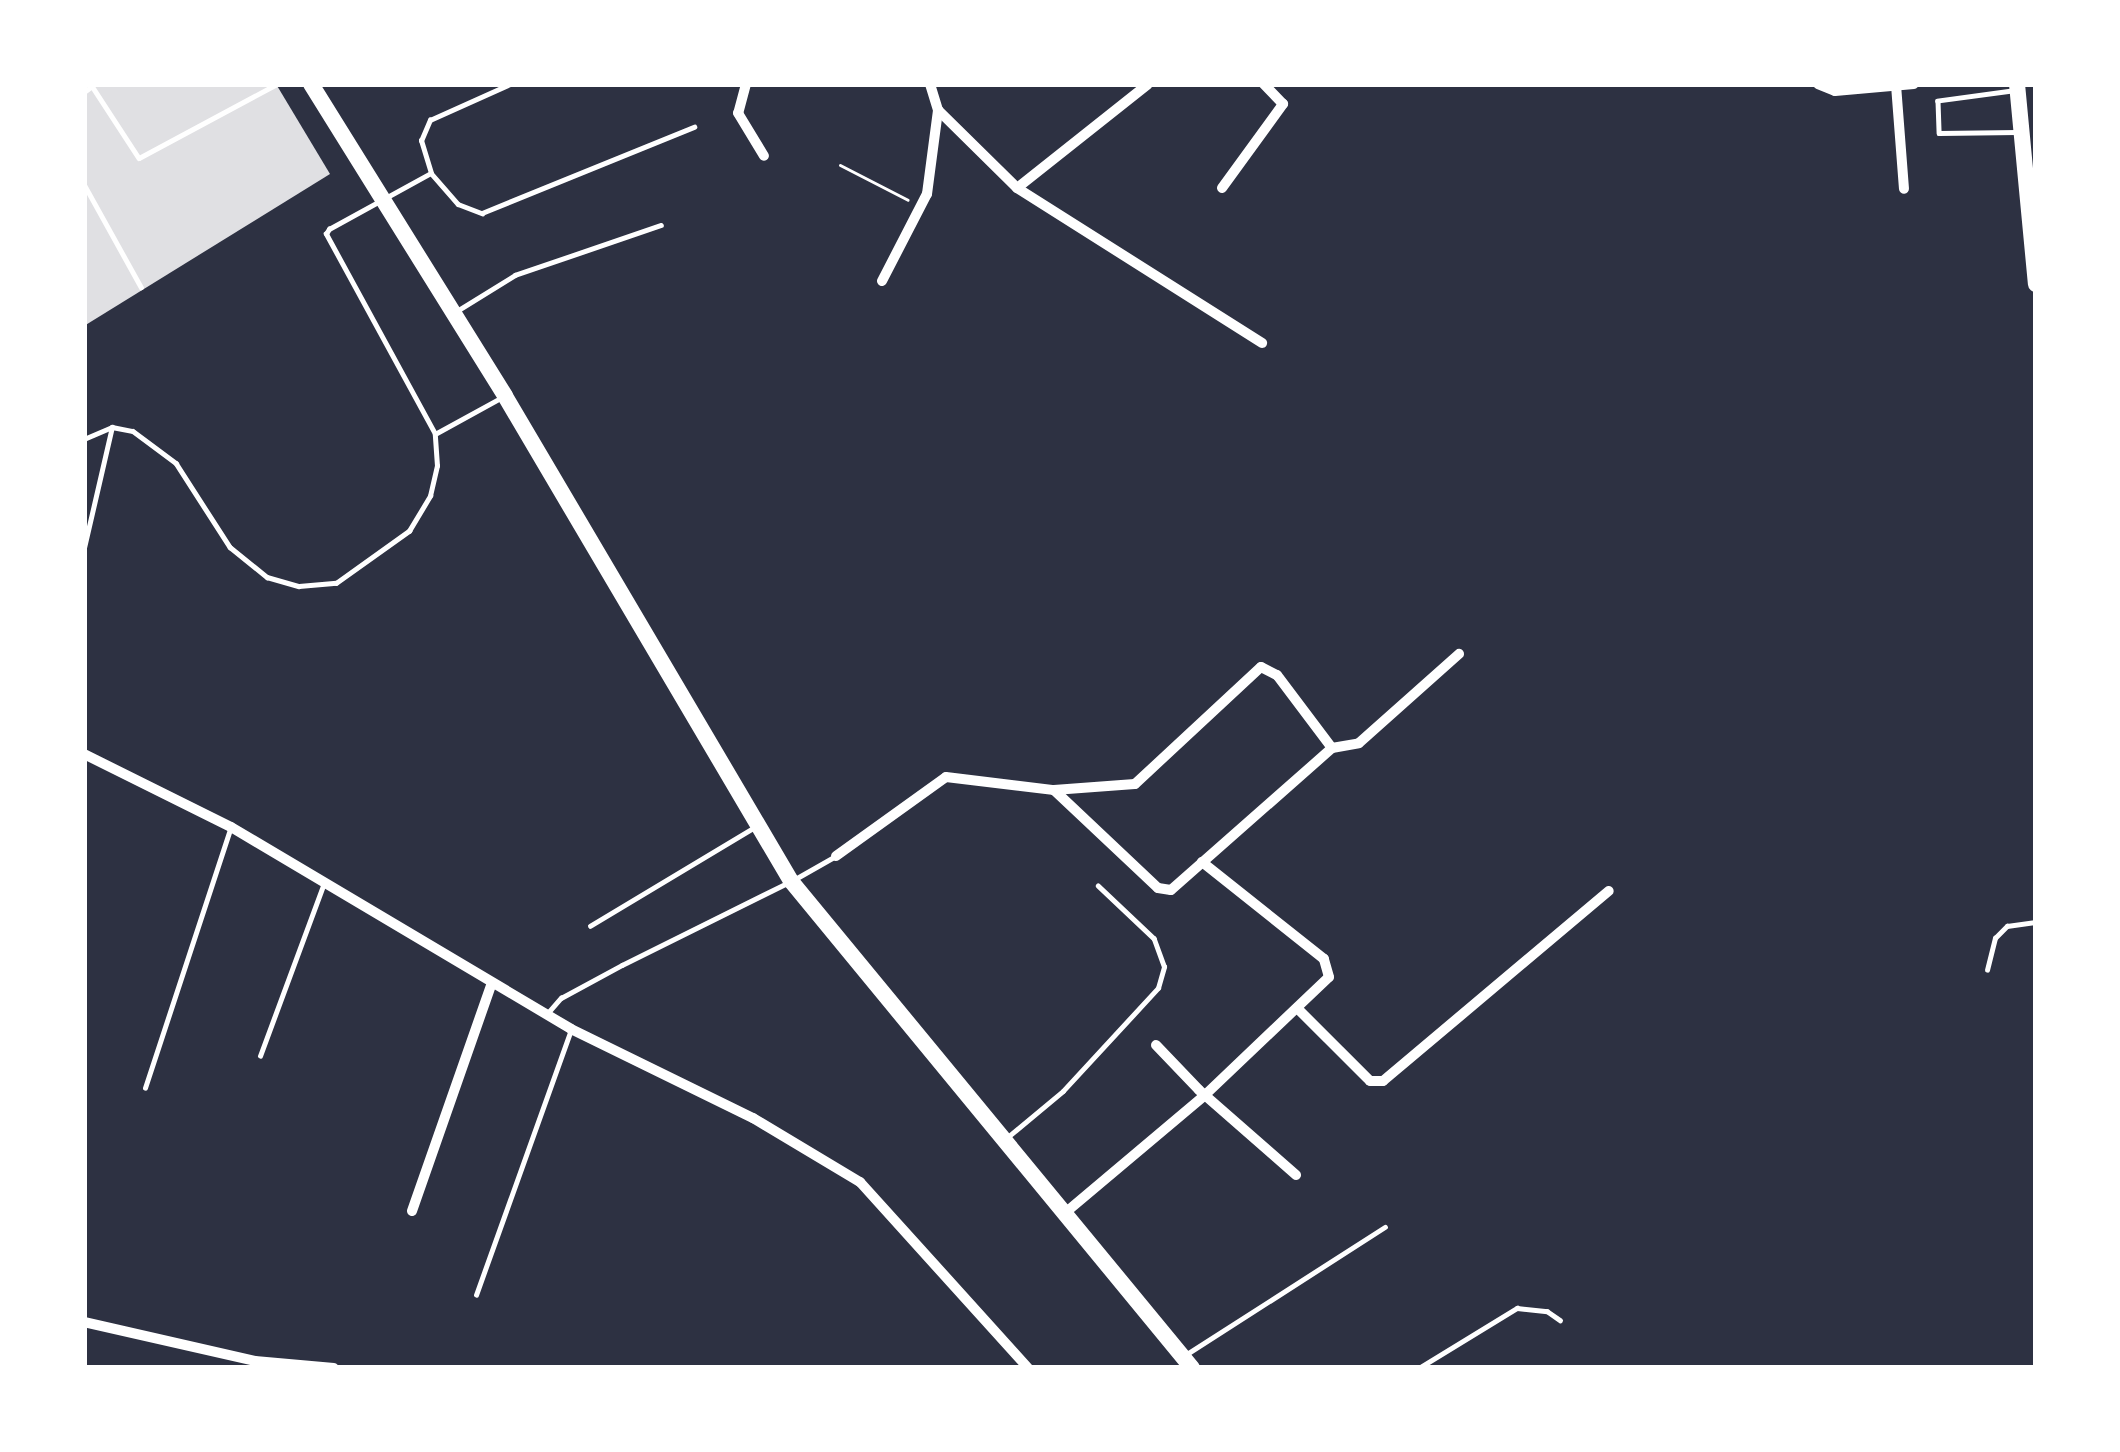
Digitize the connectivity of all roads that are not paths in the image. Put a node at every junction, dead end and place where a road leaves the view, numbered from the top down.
1 (277, 84) edge
2 (510, 84) edge
3 (746, 84) edge
4 (930, 84) edge
5 (1148, 84) edge
6 (1264, 84) edge
7 (1818, 84) edge
8 (1914, 84) edge
9 (93, 85) edge
10 (318, 86) edge
11 (1896, 86) edge
12 (2018, 87) edge
13 (84, 92) edge
14 (938, 110) junction
15 (694, 128) dead end
16 (2021, 132) junction
17 (764, 155) dead end
18 (431, 172) junction
19 (2030, 172) edge
20 (84, 184) edge
21 (1017, 188) junction
22 (1222, 188) dead end
23 (1904, 189) dead end
24 (383, 201) junction
25 (661, 225) dead end
26 (2034, 248) edge
27 (882, 281) dead end
28 (2036, 284) edge
29 (141, 286) dead end
30 (454, 314) junction
31 (1262, 343) dead end
32 (505, 396) junction
33 (112, 427) junction
34 (435, 434) junction
35 (84, 439) edge
36 (84, 548) edge
37 (1460, 654) dead end
38 (1332, 748) junction
39 (84, 754) edge
40 (1054, 790) junction
41 (231, 827) junction
42 (755, 827) junction
43 (836, 856) joint
44 (1202, 862) junction
45 (790, 881) junction
46 (324, 883) junction
47 (1098, 886) dead end
48 (1609, 891) dead end
49 (2036, 922) edge
50 (590, 926) dead end
51 (1987, 970) dead end
52 (493, 983) junction
53 (1297, 1009) junction
54 (545, 1015) junction
55 (571, 1029) junction
56 (1156, 1045) dead end
57 (260, 1056) dead end
58 (145, 1088) dead end
59 (1205, 1095) junction
60 (1005, 1139) junction
61 (1296, 1175) dead end
62 (412, 1210) dead end
63 (1065, 1214) junction
64 (1384, 1227) dead end
65 (476, 1295) dead end
66 (1560, 1320) dead end
67 (84, 1322) edge
68 (1187, 1362) edge
69 (334, 1368) edge
70 (1028, 1368) edge
71 (1419, 1368) edge

1 - 9 lane
2 - 18 lane
3 - 17 street
4 - 14 street
5 - 21 street
6 - 22 street
7 - 11 street
8 - 11 street
9 - 13 lane
10 - 24 main road
11 - 23 street
12 - 16 main road
12 - 16 lane
14 - 21 street
14 - 27 street
15 - 18 lane
16 - 19 main road
18 - 24 lane
19 - 26 main road
20 - 29 lane
21 - 31 street
24 - 30 main road
24 - 34 lane
25 - 30 lane
26 - 28 main road
30 - 32 main road
32 - 34 lane
32 - 42 main road
33 - 34 lane
33 - 35 lane
33 - 36 lane
37 - 38 street
38 - 40 street
38 - 44 street
39 - 41 street
40 - 43 street
40 - 44 street
41 - 46 street
41 - 58 lane
42 - 45 main road
42 - 50 lane
43 - 45 lane
44 - 53 street
45 - 54 lane
45 - 60 main road
46 - 52 street
46 - 57 lane
47 - 60 lane
48 - 53 street
49 - 51 lane
52 - 54 street
52 - 62 street
53 - 59 street
54 - 55 street
55 - 65 lane
55 - 70 street
56 - 59 street
59 - 61 street
59 - 63 street
60 - 63 main road
63 - 68 main road
64 - 68 lane
66 - 71 lane
67 - 69 street

